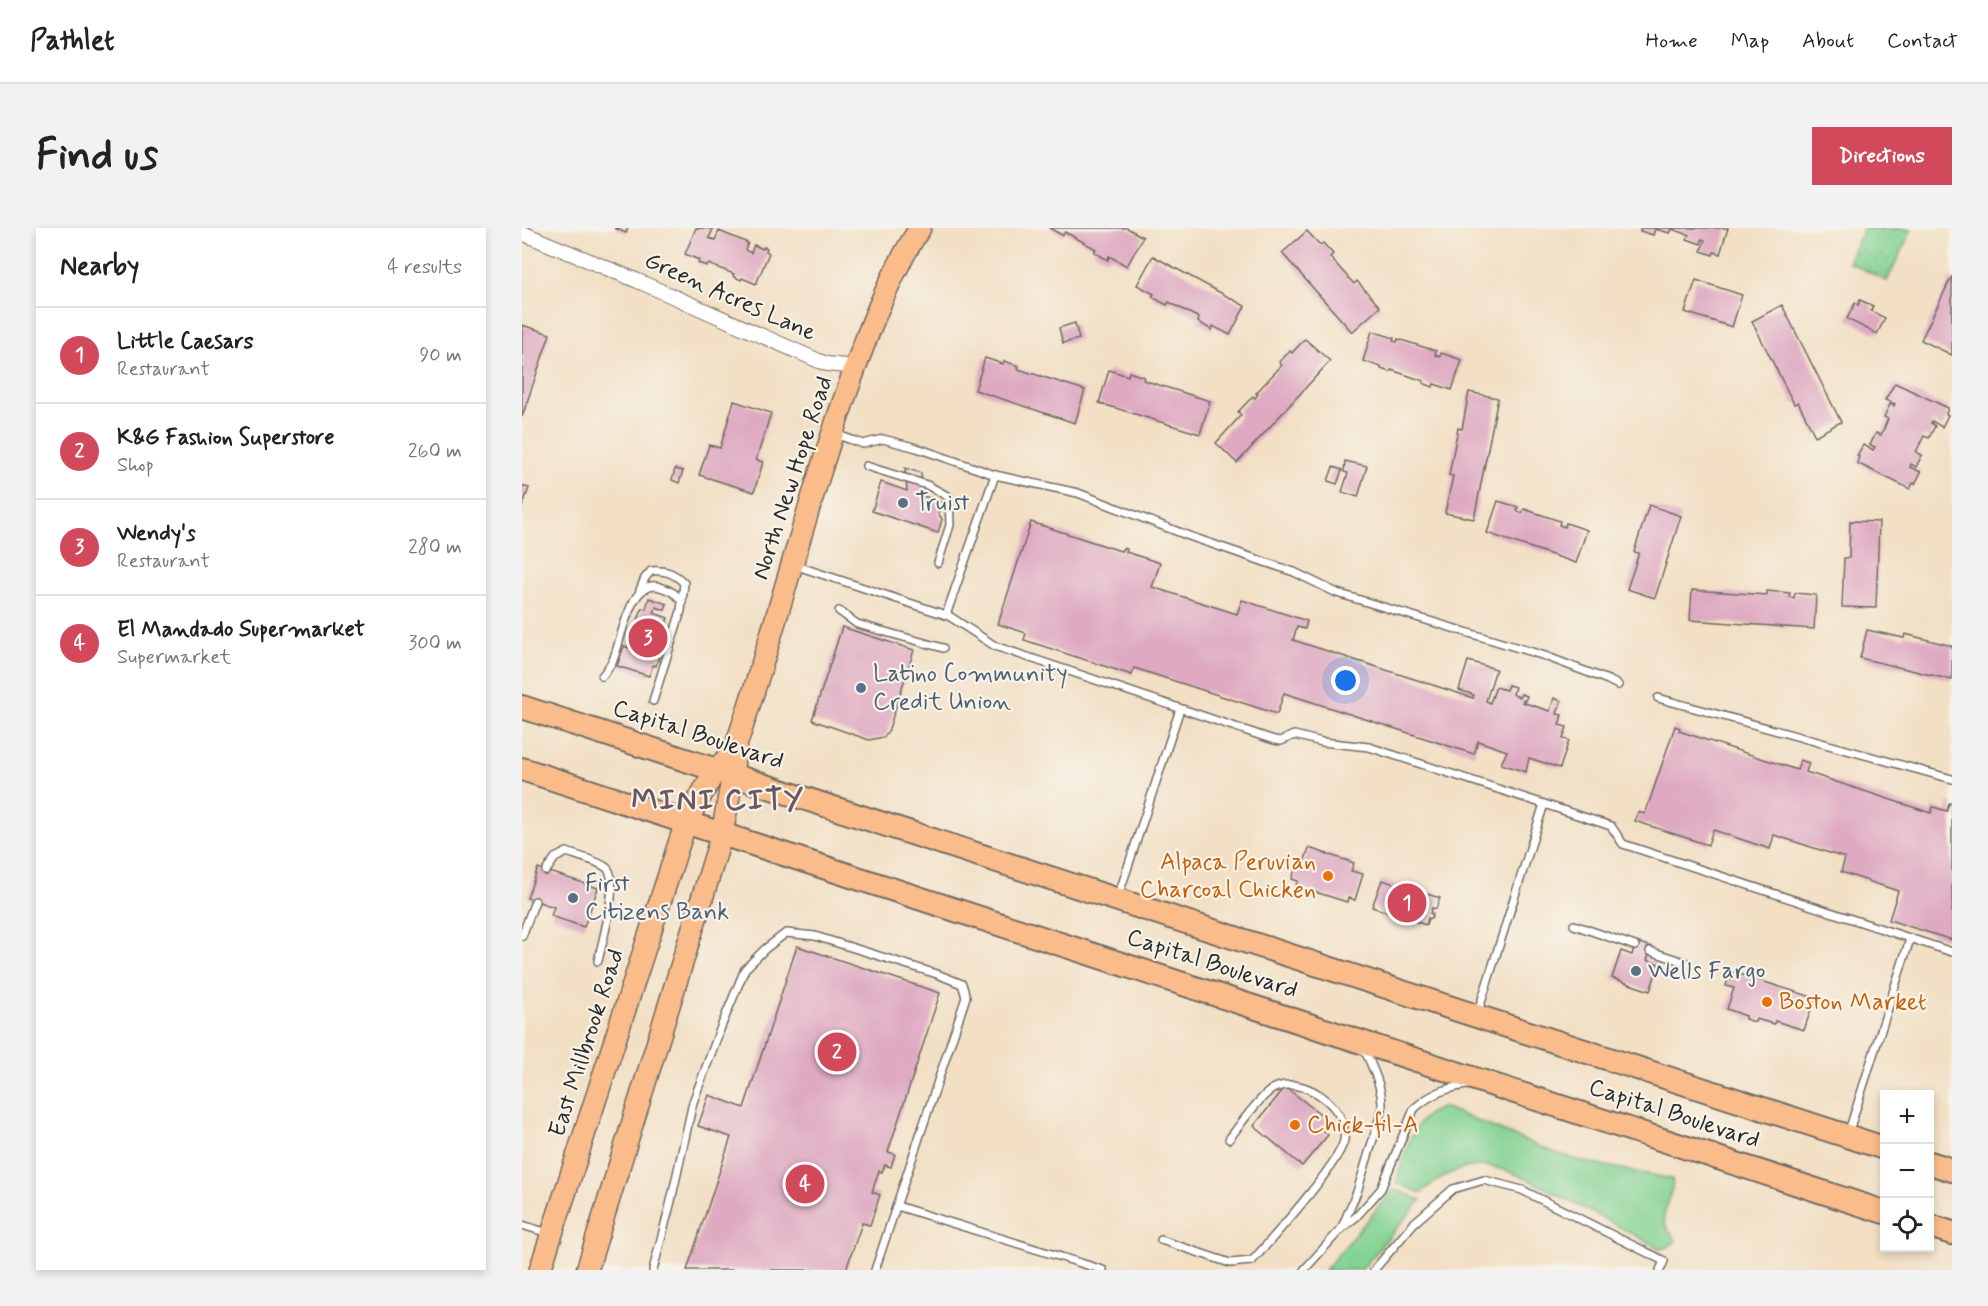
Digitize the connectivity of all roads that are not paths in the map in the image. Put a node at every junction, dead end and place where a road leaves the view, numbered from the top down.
1 (920, 228) edge
2 (522, 233) edge
3 (855, 367) junction
4 (832, 433) junction
5 (866, 466) dead end
6 (995, 474) junction
7 (938, 563) dead end
8 (792, 564) junction
9 (639, 593) junction
10 (682, 601) junction
11 (839, 611) dead end
12 (946, 615) junction
13 (943, 648) dead end
14 (602, 676) dead end
15 (1618, 685) dead end
16 (1658, 698) dead end
17 (653, 701) dead end
18 (522, 707) edge
19 (1180, 709) junction
20 (522, 770) edge
21 (724, 772) junction
22 (1952, 779) edge
23 (1544, 804) junction
24 (686, 822) junction
25 (722, 834) junction
26 (546, 871) dead end
27 (1117, 899) junction
28 (535, 901) dead end
29 (1574, 925) dead end
30 (522, 936) edge
31 (1910, 939) junction
32 (1635, 946) dead end
33 (1650, 951) dead end
34 (1952, 952) edge
35 (598, 961) dead end
36 (1687, 963) dead end
37 (1476, 1017) junction
38 (1348, 1037) junction
39 (1490, 1083) junction
40 (1847, 1136) junction
41 (1229, 1139) dead end
42 (1880, 1147) edge
43 (1934, 1165) edge
44 (1952, 1170) edge
45 (897, 1206) junction
46 (1880, 1211) edge
47 (522, 1225) edge
48 (1934, 1228) edge
49 (1341, 1229) junction
50 (1952, 1233) edge
51 (551, 1234) junction
52 (1161, 1239) dead end
53 (540, 1270) edge
54 (587, 1270) edge
55 (652, 1270) edge
56 (875, 1270) edge
57 (1103, 1270) edge
58 (1304, 1270) edge
59 (1374, 1270) edge
60 (1660, 1270) edge

1 - 3 main road, North New Hope Road
2 - 3 street, Green Acres Lane
3 - 4 main road, North New Hope Road
4 - 6 lane
4 - 8 main road, North New Hope Road
5 - 7 lane
6 - 12 lane
6 - 15 lane
8 - 12 lane
8 - 21 main road, North New Hope Road
9 - 10 lane
9 - 10 lane
9 - 14 lane
10 - 17 lane
11 - 13 lane
12 - 19 lane
16 - 22 lane
18 - 21 highway, Capital Boulevard
19 - 23 lane
19 - 27 lane
20 - 24 highway, Capital Boulevard
21 - 24 main road, East Millbrook Road
21 - 25 main road, North New Hope Road
21 - 27 highway, Capital Boulevard
23 - 31 lane
23 - 37 lane
24 - 25 highway, Capital Boulevard
24 - 51 main road, East Millbrook Road
25 - 38 highway, Capital Boulevard
25 - 54 main road
26 - 35 lane
27 - 37 highway, Capital Boulevard
28 - 30 lane
29 - 32 lane
31 - 34 lane
31 - 40 lane
33 - 36 lane
37 - 40 highway, Capital Boulevard
38 - 39 highway, Capital Boulevard
38 - 49 lane
39 - 46 highway, Capital Boulevard
39 - 49 lane
40 - 42 highway, Capital Boulevard
41 - 52 lane
43 - 44 highway
45 - 55 lane
45 - 56 lane
45 - 57 lane
47 - 51 lane
48 - 50 highway
49 - 58 lane
51 - 53 main road, East Millbrook Road
59 - 60 lane

